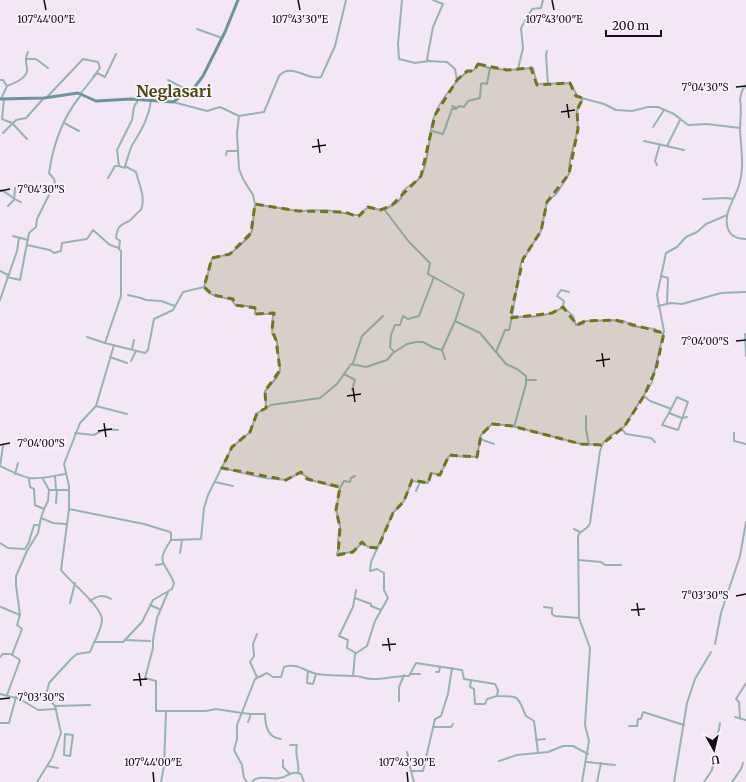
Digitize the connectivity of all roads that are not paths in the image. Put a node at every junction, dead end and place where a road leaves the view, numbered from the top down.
1 (238, 0) edge
2 (346, 0) edge
3 (402, 0) edge
4 (433, 0) edge
5 (543, 0) edge
6 (197, 29) dead end
7 (222, 38) junction
8 (547, 51) dead end
9 (28, 52) dead end
10 (116, 54) dead end
11 (26, 59) junction
12 (429, 61) junction
13 (48, 68) dead end
14 (490, 68) junction
15 (518, 69) junction
16 (93, 78) junction
17 (0, 80) edge
18 (168, 80) dead end
19 (458, 80) junction
20 (548, 84) junction
21 (746, 85) edge
22 (7, 86) junction
23 (189, 91) junction
24 (81, 94) junction
25 (46, 98) junction
26 (583, 98) junction
27 (2, 99) edge
28 (138, 100) junction
29 (151, 101) junction
30 (173, 102) junction
31 (452, 106) dead end
32 (457, 108) junction
33 (664, 110) junction
34 (239, 116) junction
35 (680, 120) junction
36 (12, 123) junction
37 (64, 123) junction
38 (653, 127) dead end
39 (740, 128) junction
40 (79, 131) dead end
41 (432, 131) junction
42 (3, 133) dead end
43 (27, 139) dead end
44 (644, 141) dead end
45 (660, 144) junction
46 (667, 146) junction
47 (684, 150) dead end
48 (238, 151) junction
49 (226, 155) dead end
50 (657, 165) dead end
51 (118, 166) junction
52 (125, 168) junction
53 (108, 178) dead end
54 (15, 188) dead end
55 (0, 190) edge
56 (702, 199) dead end
57 (733, 199) junction
58 (14, 200) junction
59 (21, 202) dead end
60 (255, 204) junction
61 (8, 206) dead end
62 (384, 209) junction
63 (727, 215) junction
64 (13, 236) dead end
65 (19, 238) junction
66 (746, 239) edge
67 (28, 240) junction
68 (26, 245) junction
69 (119, 248) junction
70 (0, 272) edge
71 (7, 276) junction
72 (661, 276) junction
73 (434, 277) junction
74 (204, 287) junction
75 (569, 292) dead end
76 (746, 292) edge
77 (128, 296) dead end
78 (0, 300) edge
79 (667, 304) junction
80 (175, 306) junction
81 (658, 306) junction
82 (563, 307) junction
83 (383, 316) dead end
84 (512, 316) junction
85 (455, 321) junction
86 (664, 333) junction
87 (744, 334) dead end
88 (87, 337) dead end
89 (134, 340) dead end
90 (105, 343) junction
91 (114, 345) junction
92 (132, 349) junction
93 (442, 350) junction
94 (136, 351) junction
95 (395, 352) junction
96 (496, 352) junction
97 (746, 356) edge
98 (110, 357) junction
99 (445, 359) dead end
100 (131, 361) dead end
101 (127, 363) dead end
102 (353, 364) junction
103 (344, 374) junction
104 (527, 380) junction
105 (536, 380) dead end
106 (352, 390) dead end
107 (644, 396) junction
108 (96, 406) junction
109 (266, 408) junction
110 (671, 409) junction
111 (127, 414) dead end
112 (669, 414) junction
113 (586, 416) dead end
114 (686, 417) dead end
115 (682, 418) junction
116 (514, 427) junction
117 (622, 428) junction
118 (118, 430) dead end
119 (75, 433) junction
120 (734, 433) dead end
121 (480, 439) junction
122 (654, 442) dead end
123 (494, 444) dead end
124 (746, 444) edge
125 (589, 445) junction
126 (601, 445) junction
127 (3, 446) dead end
128 (18, 463) dead end
129 (0, 466) edge
130 (222, 468) junction
131 (15, 474) junction
132 (65, 474) junction
133 (55, 476) junction
134 (355, 476) dead end
135 (29, 479) junction
136 (43, 479) junction
137 (215, 482) junction
138 (420, 482) junction
139 (233, 486) dead end
140 (340, 488) junction
141 (49, 490) junction
142 (56, 490) junction
143 (69, 490) junction
144 (416, 491) dead end
145 (56, 503) dead end
146 (44, 509) junction
147 (69, 509) junction
148 (41, 518) junction
149 (746, 522) edge
150 (66, 524) junction
151 (39, 525) junction
152 (574, 529) dead end
153 (580, 532) junction
154 (171, 540) junction
155 (182, 540) junction
156 (0, 543) edge
157 (378, 548) junction
158 (26, 550) junction
159 (180, 552) dead end
160 (579, 560) junction
161 (163, 564) junction
162 (156, 565) dead end
163 (621, 565) dead end
164 (75, 583) junction
165 (356, 590) dead end
166 (168, 592) junction
167 (355, 598) junction
168 (111, 599) dead end
169 (90, 601) junction
170 (70, 603) dead end
171 (150, 605) junction
172 (1, 607) edge
173 (544, 607) dead end
174 (159, 609) junction
175 (381, 610) junction
176 (20, 615) junction
177 (580, 618) junction
178 (258, 634) dead end
179 (125, 640) junction
180 (150, 641) dead end
181 (94, 642) junction
182 (715, 644) dead end
183 (711, 652) dead end
184 (356, 653) junction
185 (12, 655) junction
186 (0, 657) edge
187 (440, 666) junction
188 (452, 668) junction
189 (308, 671) junction
190 (436, 672) dead end
191 (411, 673) junction
192 (316, 674) junction
193 (420, 674) dead end
194 (404, 675) junction
195 (353, 676) junction
196 (257, 677) junction
197 (471, 680) junction
198 (746, 683) edge
199 (0, 694) edge
200 (7, 695) junction
201 (497, 696) junction
202 (16, 697) junction
203 (399, 701) dead end
204 (90, 705) dead end
205 (56, 708) junction
206 (166, 711) junction
207 (242, 713) junction
208 (251, 714) junction
209 (735, 717) dead end
210 (740, 718) junction
211 (746, 720) edge
212 (248, 722) dead end
213 (0, 723) edge
214 (720, 723) dead end
215 (453, 724) dead end
216 (684, 725) junction
217 (629, 726) dead end
218 (433, 727) junction
219 (281, 739) dead end
220 (545, 739) dead end
221 (536, 740) junction
222 (58, 743) junction
223 (64, 743) junction
224 (290, 745) dead end
225 (406, 752) dead end
226 (538, 752) junction
227 (588, 754) junction
228 (283, 760) dead end
229 (499, 761) dead end
230 (587, 762) junction
231 (743, 763) dead end
232 (601, 764) junction
233 (615, 765) dead end
234 (47, 766) junction
235 (58, 768) dead end
236 (412, 771) junction
237 (288, 773) junction
238 (298, 773) junction
239 (37, 782) edge
240 (161, 782) edge
241 (247, 782) edge
242 (252, 782) edge
243 (304, 782) edge
244 (414, 782) edge
245 (582, 782) edge
246 (598, 782) edge
247 (674, 782) edge
248 (704, 782) edge
249 (732, 782) edge

1 - 7 main road
2 - 34 street
3 - 12 street
4 - 12 street
5 - 15 street
6 - 7 street
7 - 23 main road
8 - 20 street
9 - 11 street
10 - 16 street
11 - 13 street
11 - 22 street
12 - 19 street
14 - 15 street
14 - 19 street
14 - 32 street
15 - 20 street
16 - 24 street
16 - 25 street
17 - 22 street
18 - 23 street
19 - 41 street
20 - 26 street
21 - 39 street
22 - 27 street
23 - 30 main road
24 - 25 main road
24 - 28 main road
24 - 37 street
25 - 27 main road
25 - 36 street
26 - 33 street
26 - 84 street
27 - 36 street
28 - 29 main road
28 - 51 street
29 - 30 main road
29 - 52 street
30 - 34 street
31 - 32 street
32 - 41 street
33 - 35 street
33 - 38 street
34 - 48 street
35 - 39 street
35 - 46 street
36 - 42 street
36 - 43 street
37 - 40 street
37 - 67 street
39 - 57 street
41 - 62 street
44 - 45 street
45 - 46 street
45 - 50 street
46 - 47 street
48 - 49 street
48 - 60 street
51 - 52 street
51 - 53 street
52 - 69 street
54 - 58 street
55 - 58 street
56 - 57 street
57 - 63 street
58 - 59 street
58 - 61 street
60 - 62 street
60 - 74 street
62 - 73 street
63 - 66 street
63 - 72 street
64 - 65 street
65 - 67 street
65 - 71 street
67 - 68 street
68 - 69 street
68 - 71 street
69 - 90 street
70 - 71 street
71 - 78 street
72 - 79 street
72 - 81 street
73 - 85 street
73 - 95 street
74 - 80 street
74 - 109 street
75 - 82 street
76 - 79 street
77 - 80 street
79 - 81 street
80 - 94 street
81 - 86 street
82 - 84 street
82 - 86 street
83 - 102 street
84 - 96 street
85 - 93 street
85 - 96 street
86 - 107 street
87 - 97 street
88 - 90 street
89 - 92 street
90 - 91 street
91 - 92 street
91 - 98 street
92 - 94 street
93 - 95 street
93 - 99 street
94 - 100 street
95 - 102 street
96 - 104 street
98 - 101 street
98 - 108 street
102 - 103 street
103 - 106 street
103 - 109 street
104 - 105 street
104 - 116 street
107 - 110 street
107 - 117 street
108 - 111 street
108 - 119 street
109 - 130 street
110 - 112 street
110 - 115 street
112 - 115 street
112 - 115 street
113 - 125 street
114 - 115 street
116 - 121 street
116 - 125 street
117 - 122 street
117 - 126 street
118 - 119 street
119 - 132 street
120 - 124 street
121 - 123 street
121 - 138 street
125 - 126 street
126 - 153 street
127 - 129 street
128 - 131 street
129 - 131 street
130 - 137 street
130 - 140 street
131 - 135 street
132 - 133 street
132 - 143 street
133 - 136 street
133 - 142 street
134 - 140 street
135 - 136 street
135 - 146 street
136 - 141 street
137 - 139 street
137 - 155 street
138 - 144 street
138 - 157 street
140 - 157 street
141 - 142 street
141 - 146 street
142 - 143 street
142 - 145 street
143 - 147 street
146 - 148 street
147 - 150 street
147 - 154 street
148 - 150 street
148 - 151 street
149 - 182 street
150 - 164 street
151 - 158 street
151 - 158 street
152 - 153 street
153 - 160 street
154 - 155 street
154 - 161 street
155 - 159 street
156 - 158 street
157 - 175 street
158 - 176 street
160 - 163 street
160 - 177 street
161 - 162 street
161 - 166 street
164 - 169 street
164 - 170 street
165 - 167 street
166 - 171 street
166 - 174 street
167 - 175 street
167 - 184 street
168 - 169 street
169 - 181 street
171 - 174 street
171 - 179 street
172 - 176 street
173 - 177 street
174 - 206 street
175 - 184 street
176 - 185 street
177 - 227 street
178 - 196 street
179 - 180 street
179 - 181 street
181 - 205 street
183 - 216 street
184 - 195 street
185 - 186 street
185 - 200 street
187 - 188 street
187 - 190 street
187 - 191 street
188 - 197 street
188 - 218 street
189 - 192 street
189 - 192 street
189 - 196 street
191 - 193 street
191 - 194 street
192 - 195 street
194 - 195 street
194 - 203 street
196 - 207 street
197 - 201 street
197 - 201 street
198 - 210 street
199 - 200 street
200 - 202 street
201 - 221 street
202 - 205 street
202 - 213 street
204 - 205 street
205 - 222 street
206 - 207 street
206 - 240 street
207 - 208 street
207 - 241 street
208 - 212 street
208 - 219 street
209 - 210 street
210 - 211 street
214 - 248 street
215 - 218 street
216 - 217 street
216 - 247 street
218 - 236 street
220 - 221 street
221 - 226 street
222 - 223 street
222 - 234 street
223 - 223 street
224 - 238 street
225 - 236 street
226 - 227 street
226 - 229 street
227 - 230 street
228 - 237 street
230 - 232 street
230 - 245 street
231 - 249 street
232 - 233 street
232 - 246 street
234 - 235 street
234 - 239 street
236 - 244 street
237 - 238 street
237 - 242 street
238 - 243 street

